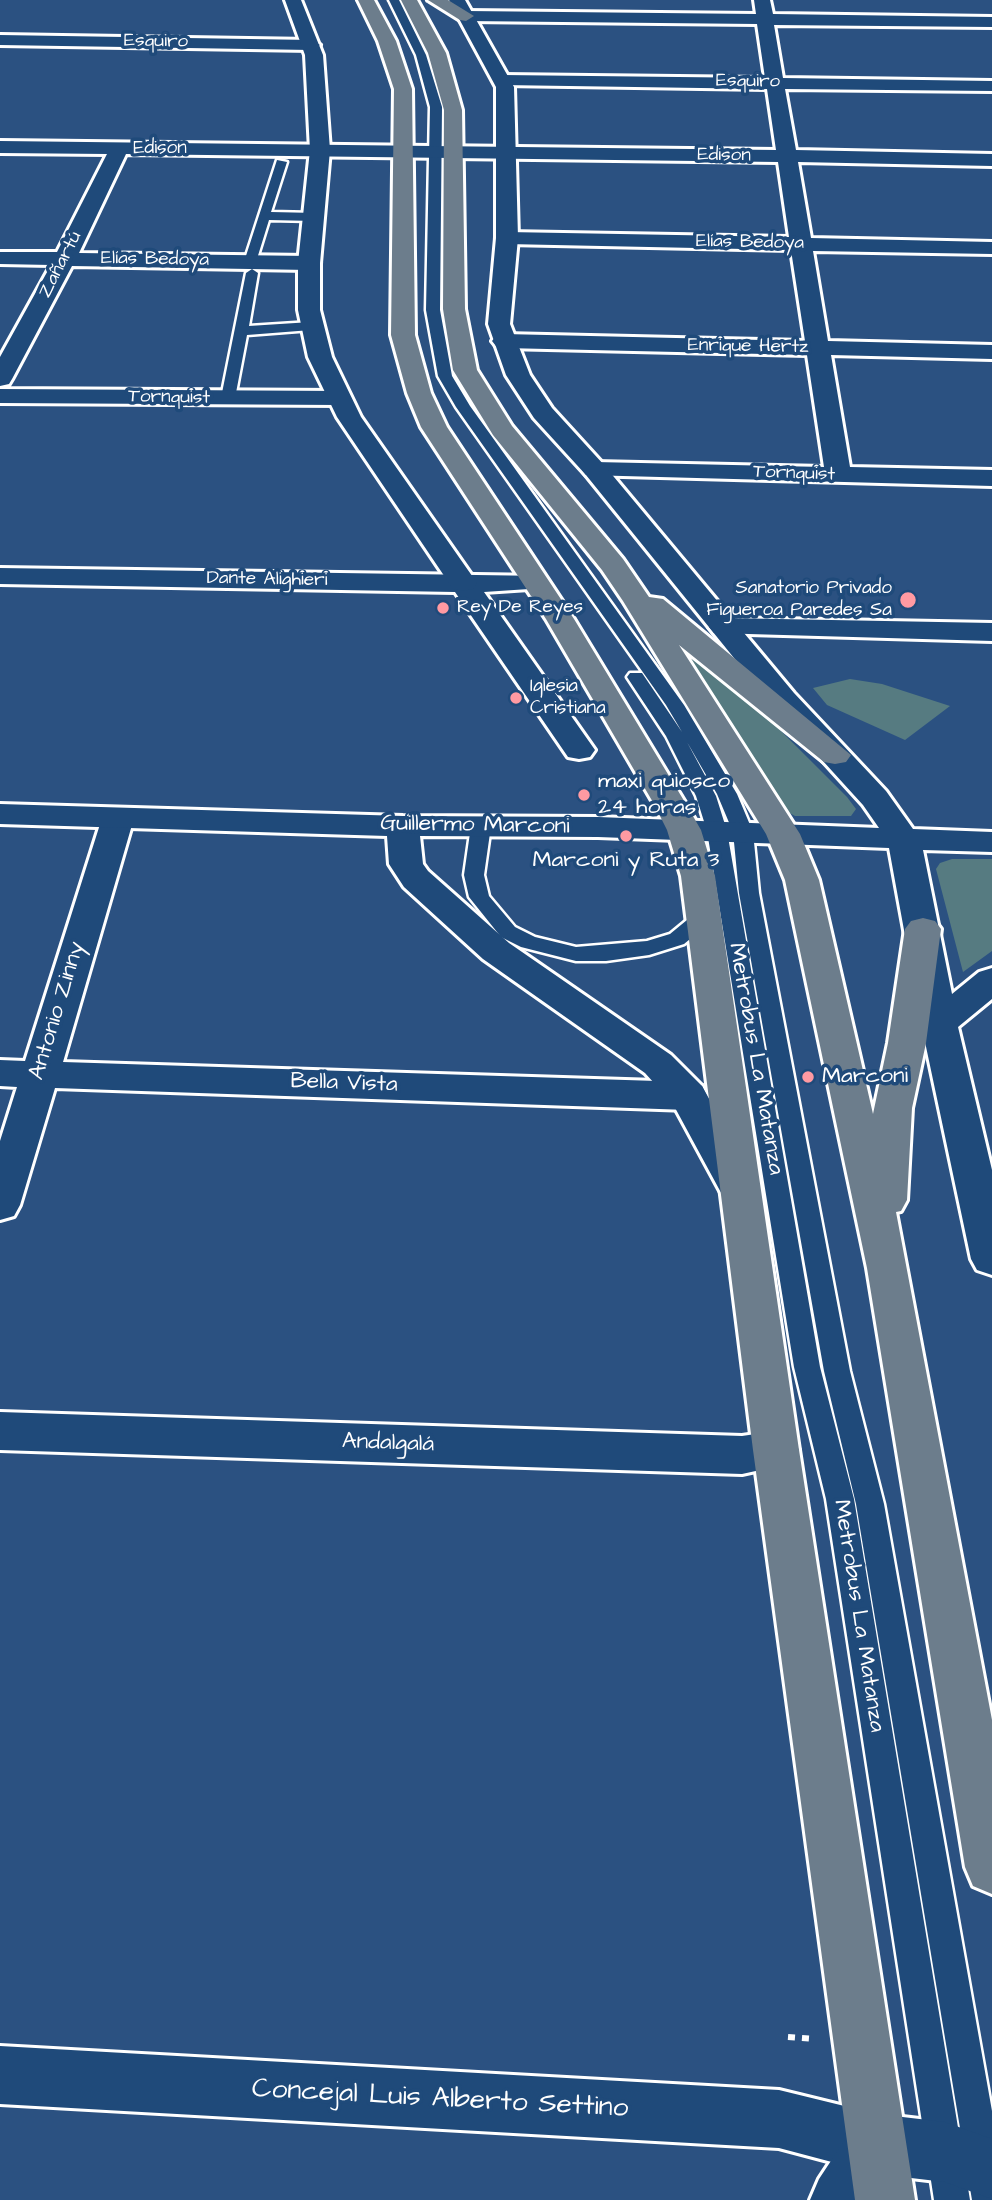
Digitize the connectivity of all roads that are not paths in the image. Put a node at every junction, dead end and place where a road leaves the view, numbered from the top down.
1 (293, 0) edge
2 (394, 0) edge
3 (409, 0) edge
4 (436, 0) edge
5 (368, 1) edge
6 (462, 8) edge
7 (763, 10) edge
8 (992, 22) edge
9 (0, 40) edge
10 (311, 45) junction
11 (503, 80) junction
12 (775, 82) junction
13 (992, 86) edge
14 (0, 147) edge
15 (118, 149) junction
16 (320, 150) junction
17 (506, 151) junction
18 (435, 153) junction
19 (786, 158) junction
20 (992, 160) edge
21 (281, 162) dead end
22 (436, 188) junction
23 (266, 216) junction
24 (315, 217) junction
25 (507, 238) junction
26 (802, 245) junction
27 (992, 247) edge
28 (0, 258) edge
29 (65, 259) junction
30 (309, 263) junction
31 (251, 267) junction
32 (311, 326) junction
33 (240, 331) junction
34 (503, 341) junction
35 (818, 349) junction
36 (992, 352) edge
37 (0, 379) edge
38 (0, 396) edge
39 (228, 398) junction
40 (339, 398) junction
41 (595, 470) junction
42 (838, 475) junction
43 (992, 478) edge
44 (613, 565) junction
45 (0, 576) edge
46 (534, 582) junction
47 (463, 583) junction
48 (724, 626) junction
49 (992, 632) edge
50 (579, 750) dead end
51 (835, 755) junction
52 (0, 814) edge
53 (118, 818) junction
54 (403, 826) junction
55 (481, 826) junction
56 (714, 831) junction
57 (783, 834) junction
58 (904, 840) junction
59 (992, 842) edge
60 (704, 911) junction
61 (923, 929) junction
62 (992, 980) edge
63 (939, 1023) junction
64 (0, 1073) edge
65 (38, 1074) junction
66 (688, 1096) junction
67 (742, 1195) junction
68 (0, 1205) edge
69 (992, 1259) edge
70 (888, 1268) junction
71 (0, 1431) edge
72 (776, 1450) junction
73 (992, 1867) edge
74 (0, 2075) edge
75 (881, 2172) edge
76 (973, 2177) edge
77 (840, 2200) edge

1 - 10 street
2 - 18 lane, Metrobus La Matanza
3 - 18 highway
4 - 6 highway
5 - 18 highway
6 - 7 street
6 - 11 street
7 - 8 street
7 - 12 street
9 - 10 street, Esquiro
10 - 16 street
11 - 12 street, Esquiro
11 - 17 street
12 - 13 street, Esquiro
12 - 19 street
14 - 15 street, Edison
15 - 16 street, Edison
15 - 29 street, Zañartú
16 - 18 street, Edison
16 - 24 street
17 - 18 street, Edison
17 - 19 street, Edison
17 - 25 street
18 - 22 lane
18 - 22 lane, Metrobus La Matanza
18 - 44 highway
18 - 46 highway
18 - 56 lane, Metrobus La Matanza
19 - 20 street, Edison
19 - 26 street
21 - 23 lane
22 - 56 lane, Metrobus La Matanza
23 - 24 lane
23 - 31 lane
24 - 30 street
25 - 26 street, Elías Bedoya
25 - 34 street
26 - 27 street, Elías Bedoya
26 - 35 street
28 - 29 street, Elías Bedoya
29 - 31 street, Elías Bedoya
29 - 37 street, Zañartú
30 - 31 street, Elías Bedoya
30 - 32 street
31 - 33 lane
32 - 33 lane
32 - 40 street
33 - 39 lane
34 - 35 street, Enrique Hertz
34 - 41 street
35 - 36 street, Enrique Hertz
35 - 42 street
38 - 39 street, Tornquist
39 - 40 street, Tornquist
40 - 47 street
41 - 42 street, Tornquist
41 - 48 street
42 - 43 street, Tornquist
44 - 51 highway
44 - 57 highway
45 - 47 street, Dante Alighieri
46 - 47 street, Dante Alighieri
46 - 56 highway
47 - 50 street
48 - 49 street
48 - 51 street
51 - 58 street
52 - 53 street, Guillermo Marconi
53 - 54 street, Guillermo Marconi
53 - 65 street, Antonio Zinny
54 - 55 street, Guillermo Marconi
54 - 66 street
55 - 56 street, Guillermo Marconi
55 - 60 lane
56 - 57 street, Guillermo Marconi
56 - 60 highway
56 - 76 lane, Metrobus La Matanza
56 - 76 lane, Metrobus La Matanza
57 - 58 street, Guillermo Marconi
57 - 70 highway
58 - 59 street, Guillermo Marconi
58 - 61 street
60 - 67 highway
61 - 63 street
61 - 70 highway
62 - 63 street
63 - 69 street
64 - 65 street, Bella Vista
65 - 66 street, Bella Vista
65 - 68 street, Antonio Zinny
66 - 67 street
67 - 72 highway
70 - 73 highway
71 - 72 street, Andalgalá
72 - 75 highway
74 - 75 street, Concejal Luis Alberto Settino
75 - 76 street, Concejal Luis Alberto Settino
75 - 77 street

